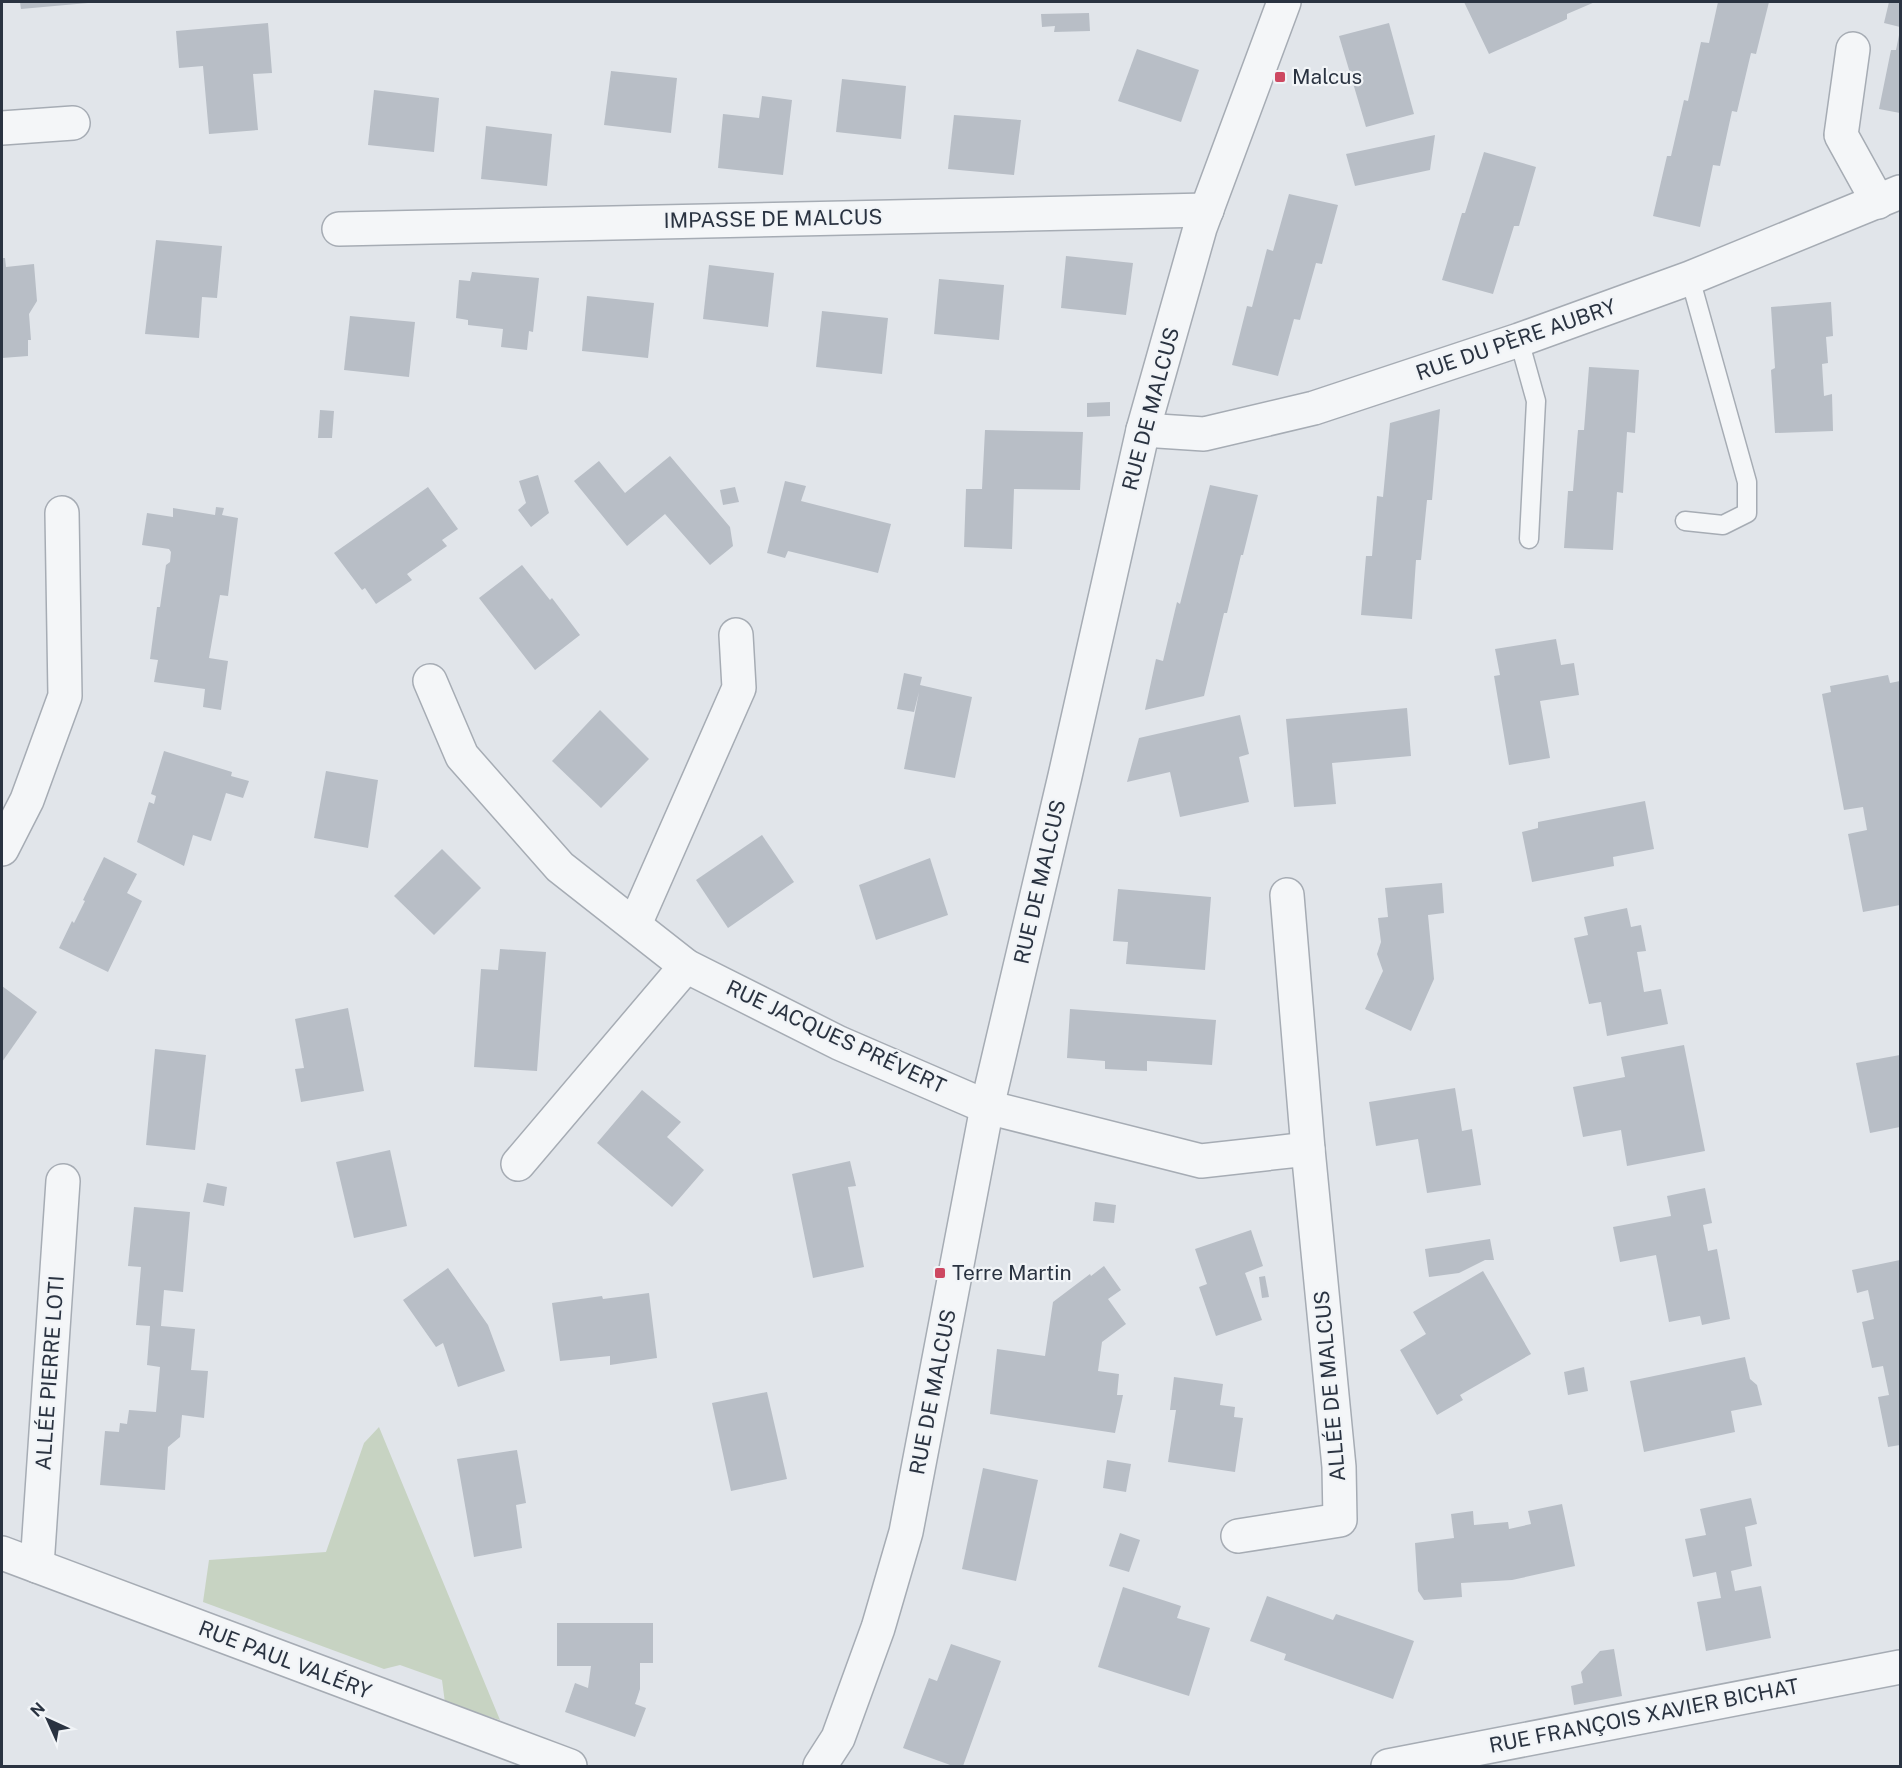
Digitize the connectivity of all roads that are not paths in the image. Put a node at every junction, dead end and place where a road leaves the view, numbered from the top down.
1 (1284, 2) edge
2 (1853, 49) dead end
3 (73, 123) dead end
4 (2, 128) edge
5 (1889, 197) edge
6 (1207, 210) junction
7 (339, 229) dead end
8 (1690, 278) junction
9 (1519, 340) junction
10 (1143, 430) junction
11 (62, 513) dead end
12 (1685, 521) dead end
13 (1529, 539) dead end
14 (736, 635) dead end
15 (430, 681) dead end
16 (2, 849) edge
17 (1287, 895) dead end
18 (635, 924) junction
19 (686, 966) junction
20 (987, 1107) junction
21 (1308, 1149) junction
22 (518, 1164) dead end
23 (63, 1181) dead end
24 (1238, 1536) dead end
25 (2, 1553) edge
26 (37, 1566) junction
27 (1900, 1667) edge
28 (1421, 1763) edge
29 (570, 1767) edge
30 (820, 1767) edge
31 (1388, 1767) edge

1 - 6 street, RUE DE MALCUS
2 - 5 street, RUE DU PÈRE AUBRY
3 - 4 street
5 - 8 street, RUE DU PÈRE AUBRY
6 - 7 street, IMPASSE DE MALCUS
6 - 10 street, RUE DE MALCUS
8 - 9 street, RUE DU PÈRE AUBRY
8 - 12 lane
9 - 10 street, RUE DU PÈRE AUBRY
9 - 13 lane
10 - 20 street, RUE DE MALCUS
11 - 16 street
14 - 18 street
15 - 18 street, RUE JACQUES PRÉVERT
17 - 21 street, ALLÉE DE MALCUS
18 - 19 street, RUE JACQUES PRÉVERT
19 - 20 street, RUE JACQUES PRÉVERT
19 - 22 street
20 - 21 street
20 - 30 street, RUE DE MALCUS
21 - 24 street, ALLÉE DE MALCUS
23 - 26 street, ALLÉE PIERRE LOTI
25 - 26 street, RUE PAUL VALÉRY
26 - 29 street, RUE PAUL VALÉRY
27 - 28 street, RUE FRANÇOIS XAVIER BICHAT
28 - 31 street, RUE FRANÇOIS XAVIER BICHAT

